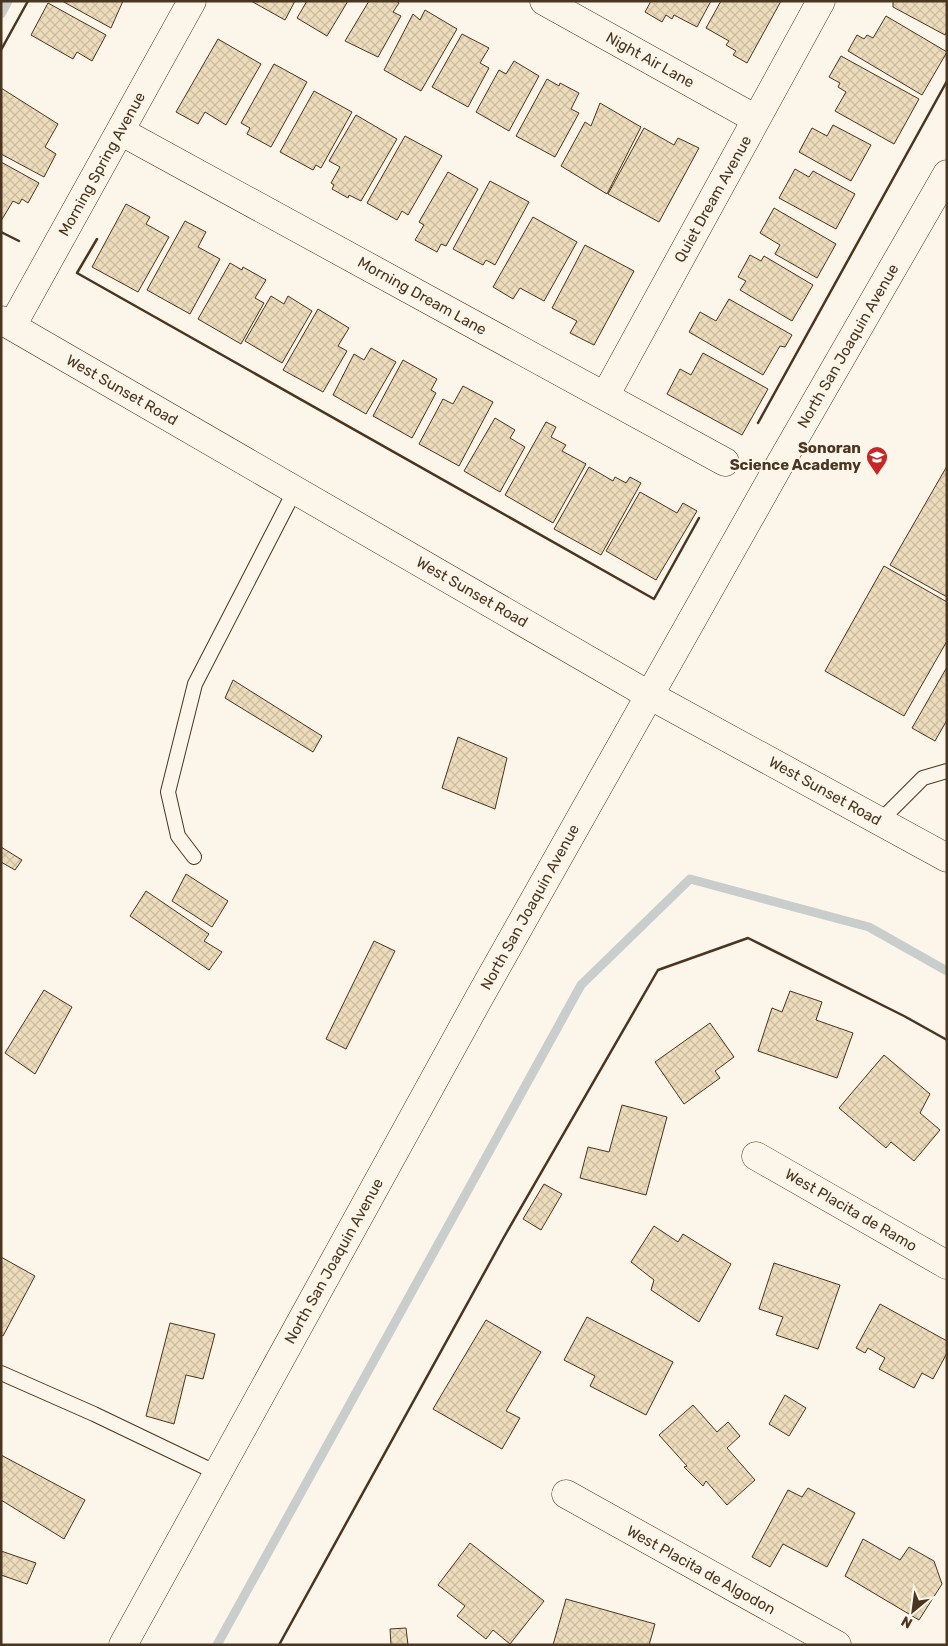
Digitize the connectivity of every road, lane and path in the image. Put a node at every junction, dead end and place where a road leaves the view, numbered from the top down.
1 (192, 1) edge
2 (544, 1) edge
3 (821, 1) edge
4 (756, 119) junction
5 (120, 131) junction
6 (947, 174) edge
7 (940, 201) edge
8 (6, 323) edge
9 (605, 396) junction
10 (725, 462) dead end
11 (295, 490) junction
12 (649, 695) junction
13 (947, 771) edge
14 (880, 821) junction
15 (194, 857) dead end
16 (947, 858) edge
17 (756, 1156) dead end
18 (947, 1265) edge
19 (1, 1373) edge
20 (217, 1473) junction
21 (566, 1494) dead end
22 (123, 1645) edge
23 (836, 1645) edge

1 - 5 street, Morning Spring Avenue
2 - 4 street, Night Air Lane
3 - 4 street, Quiet Dream Avenue
4 - 9 street, Quiet Dream Avenue
5 - 8 street, Morning Spring Avenue
5 - 9 street, Morning Dream Lane
6 - 7 street, North San Joaquin Avenue
7 - 12 street, North San Joaquin Avenue
8 - 11 street, West Sunset Road
9 - 10 street, Morning Dream Lane
11 - 12 street, West Sunset Road
11 - 15 lane
12 - 14 street, West Sunset Road
12 - 20 street, North San Joaquin Avenue
13 - 14 lane
14 - 16 street, West Sunset Road
17 - 18 street, West Placita de Ramo
19 - 20 lane
20 - 22 street, North San Joaquin Avenue
21 - 23 street, West Placita de Algodon

